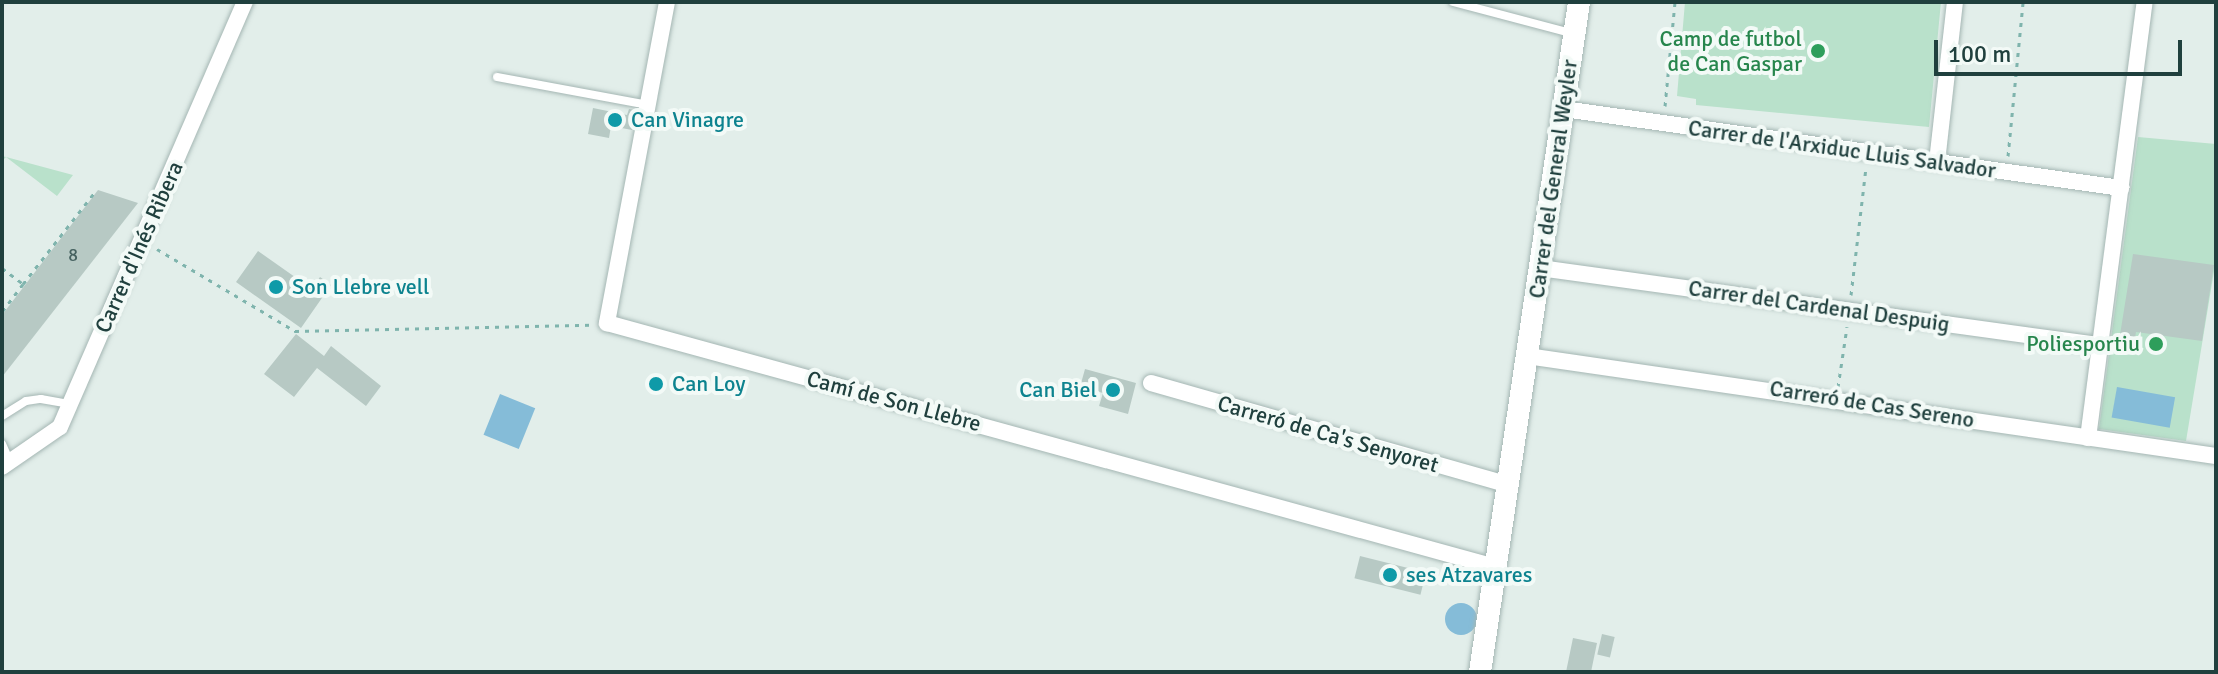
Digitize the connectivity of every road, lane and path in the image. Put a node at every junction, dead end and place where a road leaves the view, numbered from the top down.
1 (245, 2) edge
2 (667, 2) edge
3 (1453, 2) edge
4 (1579, 2) edge
5 (1675, 2) edge
6 (1955, 2) edge
7 (2023, 2) edge
8 (2145, 2) edge
9 (1575, 34) junction
10 (497, 77) dead end
11 (648, 105) junction
12 (1564, 109) junction
13 (1663, 123) junction
14 (1868, 152) junction
15 (1937, 162) junction
16 (2007, 172) junction
17 (2121, 188) junction
18 (94, 193) dead end
19 (142, 243) junction
20 (2, 268) edge
21 (1540, 268) junction
22 (23, 284) junction
23 (1849, 310) junction
24 (2, 312) edge
25 (607, 323) junction
26 (2098, 345) junction
27 (1527, 356) junction
28 (1151, 383) dead end
29 (1837, 398) junction
30 (70, 404) junction
31 (2, 416) edge
32 (2088, 438) junction
33 (2, 444) edge
34 (2216, 456) edge
35 (6, 464) edge
36 (1505, 484) junction
37 (1495, 567) junction
38 (1480, 672) edge

1 - 19 street, Carrer d'Inés Ribera
2 - 11 street
3 - 9 lane
4 - 9 street, Carrer del General Weyler
5 - 13 path
6 - 15 street
7 - 16 path
8 - 17 street
9 - 12 street, Carrer del General Weyler
10 - 11 lane
11 - 25 street
12 - 13 street, Carrer de l'Arxiduc Lluis Salvador
12 - 21 street, Carrer del General Weyler
13 - 14 street, Carrer de l'Arxiduc Lluis Salvador
14 - 15 street, Carrer de l'Arxiduc Lluis Salvador
14 - 23 path
15 - 16 street, Carrer de l'Arxiduc Lluis Salvador
16 - 17 street, Carrer de l'Arxiduc Lluis Salvador
17 - 26 street
18 - 22 path
19 - 25 path
19 - 30 street, Carrer d'Inés Ribera
20 - 22 path
21 - 23 street, Carrer del Cardenal Despuig
21 - 27 street, Carrer del General Weyler
22 - 24 path
23 - 26 street, Carrer del Cardenal Despuig
23 - 29 path
25 - 37 street, Camí de Son Llebre
26 - 32 street
27 - 29 street, Carreró de Cas Sereno
27 - 36 street, Carrer del General Weyler
28 - 36 street, Carreró de Ca's Senyoret
29 - 32 street, Carreró de Cas Sereno
30 - 31 lane
30 - 35 street, Carrer d'Inés Ribera
32 - 34 street, Carreró de Cas Sereno
33 - 35 lane
36 - 37 street, Carrer del General Weyler
37 - 38 street, Carrer del General Weyler

